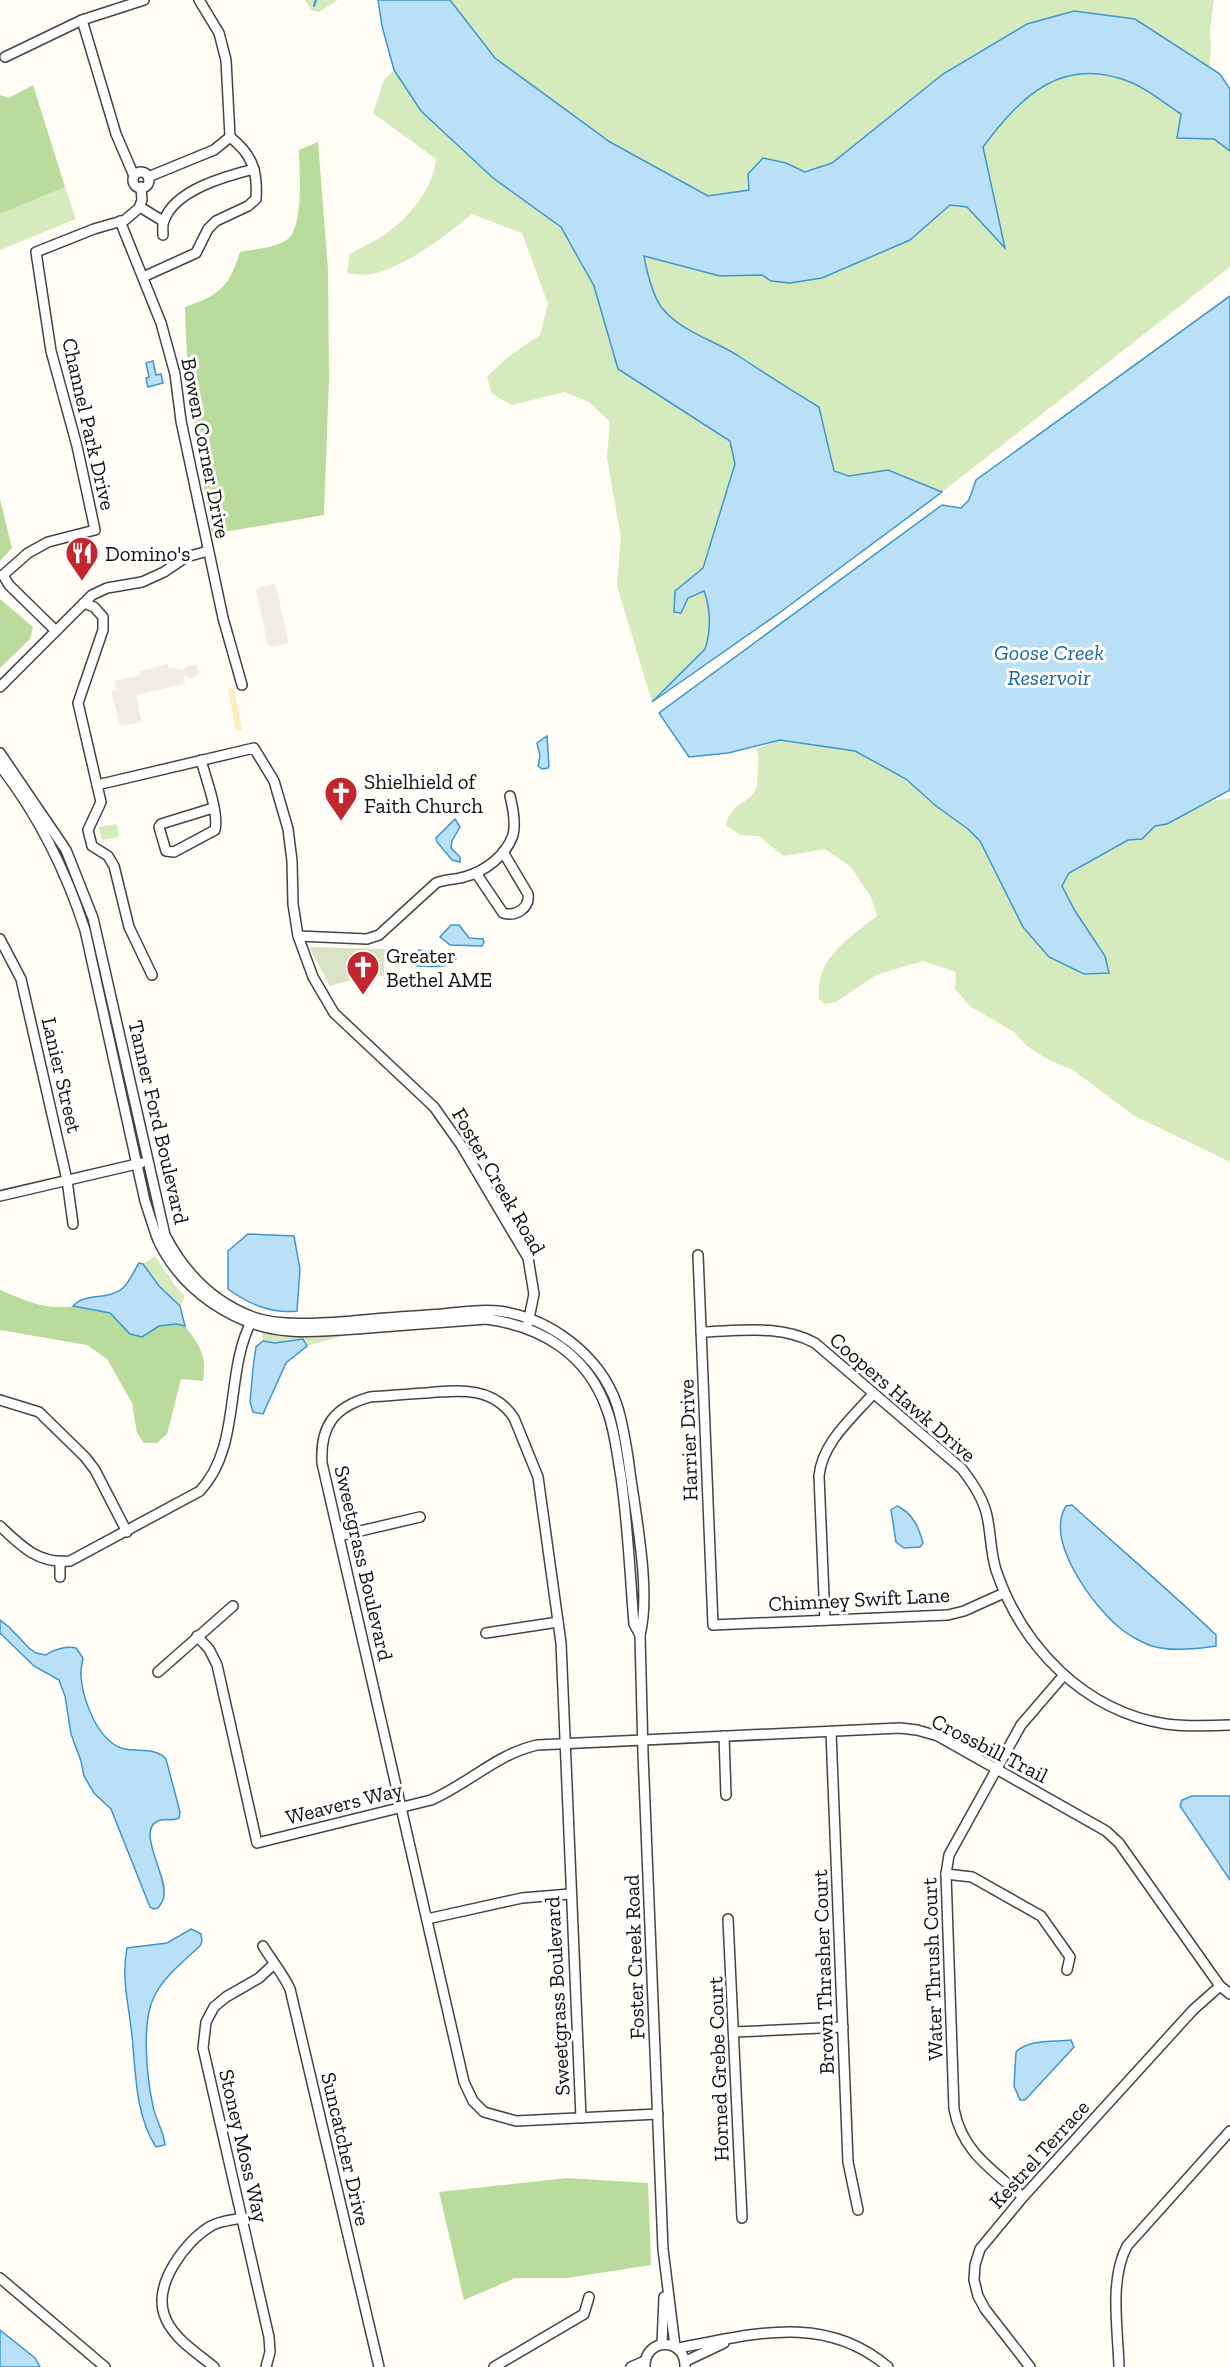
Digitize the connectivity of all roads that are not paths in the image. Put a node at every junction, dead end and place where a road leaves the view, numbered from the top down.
1 (144, 0) edge
2 (199, 0) edge
3 (82, 20) junction
4 (5, 57) dead end
5 (230, 137) junction
6 (254, 169) junction
7 (134, 176) junction
8 (148, 177) junction
9 (141, 187) junction
10 (140, 207) junction
11 (120, 221) junction
12 (163, 221) junction
13 (163, 235) dead end
14 (143, 276) junction
15 (208, 550) junction
16 (84, 603) junction
17 (56, 631) junction
18 (242, 686) dead end
19 (0, 687) edge
20 (0, 753) edge
21 (201, 760) junction
22 (0, 766) edge
23 (97, 785) junction
24 (510, 796) dead end
25 (213, 808) junction
26 (504, 852) junction
27 (476, 873) junction
28 (298, 936) junction
29 (0, 939) edge
30 (152, 975) dead end
31 (149, 1162) junction
32 (138, 1164) junction
33 (68, 1180) junction
34 (0, 1196) edge
35 (73, 1224) dead end
36 (698, 1255) dead end
37 (252, 1321) junction
38 (528, 1323) junction
39 (701, 1332) junction
40 (873, 1394) junction
41 (0, 1400) edge
42 (420, 1517) dead end
43 (0, 1526) edge
44 (127, 1532) junction
45 (339, 1536) junction
46 (60, 1562) junction
47 (60, 1577) dead end
48 (1004, 1593) junction
49 (233, 1606) dead end
50 (825, 1620) junction
51 (558, 1622) junction
52 (713, 1624) joint
53 (486, 1633) dead end
54 (197, 1636) junction
55 (158, 1672) dead end
56 (1064, 1675) junction
57 (1230, 1725) edge
58 (831, 1732) junction
59 (724, 1736) junction
60 (642, 1739) junction
61 (566, 1744) junction
62 (996, 1769) junction
63 (726, 1795) dead end
64 (401, 1809) junction
65 (946, 1874) junction
66 (570, 1894) junction
67 (427, 1919) junction
68 (728, 1919) dead end
69 (263, 1946) dead end
70 (274, 1964) junction
71 (1066, 1970) dead end
72 (1220, 1986) junction
73 (1230, 1994) edge
74 (843, 2027) junction
75 (735, 2032) junction
76 (658, 2115) junction
77 (581, 2118) junction
78 (1230, 2131) edge
79 (1023, 2198) junction
80 (858, 2210) dead end
81 (242, 2218) junction
82 (742, 2218) dead end
83 (665, 2277) junction
84 (0, 2278) edge
85 (589, 2297) dead end
86 (734, 2338) junction
87 (662, 2344) junction
88 (677, 2347) junction
89 (645, 2364) edge
90 (686, 2364) edge
91 (105, 2367) edge
92 (214, 2367) edge
93 (266, 2367) edge
94 (379, 2367) edge
95 (494, 2367) edge
96 (631, 2367) edge
97 (888, 2367) edge
98 (1030, 2367) edge
99 (1119, 2367) edge

1 - 3 street
2 - 5 street
3 - 4 street
3 - 7 street
5 - 6 street
5 - 8 street
6 - 12 street
6 - 14 street
7 - 8 street
7 - 9 street
8 - 9 street
9 - 10 street
10 - 11 street
10 - 12 street
11 - 14 street, Bowen Corner Drive
11 - 17 street, Channel Park Drive
12 - 13 street
14 - 15 street, Bowen Corner Drive
15 - 16 street
15 - 18 street, Bowen Corner Drive
16 - 17 street
16 - 23 street
17 - 19 street
20 - 31 street, Tanner Ford Boulevard
21 - 23 street
21 - 25 street
21 - 28 street, Foster Creek Road
22 - 32 street, Tanner Ford Boulevard
23 - 30 street
24 - 26 street
25 - 25 street
26 - 27 street
26 - 27 street
27 - 28 street
28 - 38 street, Foster Creek Road
29 - 33 street, Lanier Street
31 - 32 street
31 - 37 street, Tanner Ford Boulevard
32 - 33 street
32 - 37 street, Tanner Ford Boulevard
33 - 34 street
33 - 35 street, Lanier Street
36 - 39 street, Harrier Drive
37 - 38 street, Tanner Ford Boulevard
37 - 44 street
38 - 60 street, Foster Creek Road
39 - 40 street, Coopers Hawk Drive
39 - 52 street, Harrier Drive
40 - 48 street, Coopers Hawk Drive
40 - 50 street
41 - 44 street
42 - 45 street
43 - 46 street
44 - 46 street
45 - 51 street, Sweetgrass Boulevard
45 - 64 street, Sweetgrass Boulevard
46 - 47 street
48 - 50 street, Chimney Swift Lane
48 - 56 street, Coopers Hawk Drive
49 - 54 street
50 - 52 street, Chimney Swift Lane
51 - 53 street
51 - 61 street, Sweetgrass Boulevard
54 - 55 street
54 - 64 street, Weavers Way
56 - 57 street, Coopers Hawk Drive
56 - 62 street, Water Thrush Court
58 - 59 street, Crossbill Trail
58 - 62 street, Crossbill Trail
58 - 74 street, Brown Thrasher Court
59 - 60 street, Crossbill Trail
59 - 63 street
60 - 61 street, Weavers Way
60 - 76 street, Foster Creek Road
61 - 64 street, Weavers Way
61 - 66 street, Sweetgrass Boulevard
62 - 65 street, Water Thrush Court
62 - 72 street, Crossbill Trail
64 - 67 street, Sweetgrass Boulevard
65 - 71 street
65 - 79 street, Water Thrush Court
66 - 67 street
66 - 77 street, Sweetgrass Boulevard
67 - 77 street, Sweetgrass Boulevard
68 - 75 street, Horned Grebe Court
69 - 70 street, Suncatcher Drive
70 - 81 street, Stoney Moss Way
70 - 94 street, Suncatcher Drive
72 - 73 street, Crossbill Trail
72 - 79 street, Kestrel Terrace
74 - 75 street
74 - 80 street, Brown Thrasher Court
75 - 82 street, Horned Grebe Court
76 - 77 street, Sweetgrass Boulevard
76 - 83 street, Foster Creek Road
78 - 99 street
79 - 98 street, Kestrel Terrace
81 - 92 street
81 - 93 street, Stoney Moss Way
83 - 87 street, Foster Creek Road
83 - 88 street, Foster Creek Road
84 - 91 street
85 - 95 street
86 - 88 street
86 - 90 street
86 - 97 street
87 - 88 street
87 - 89 street
88 - 90 street
89 - 96 street

